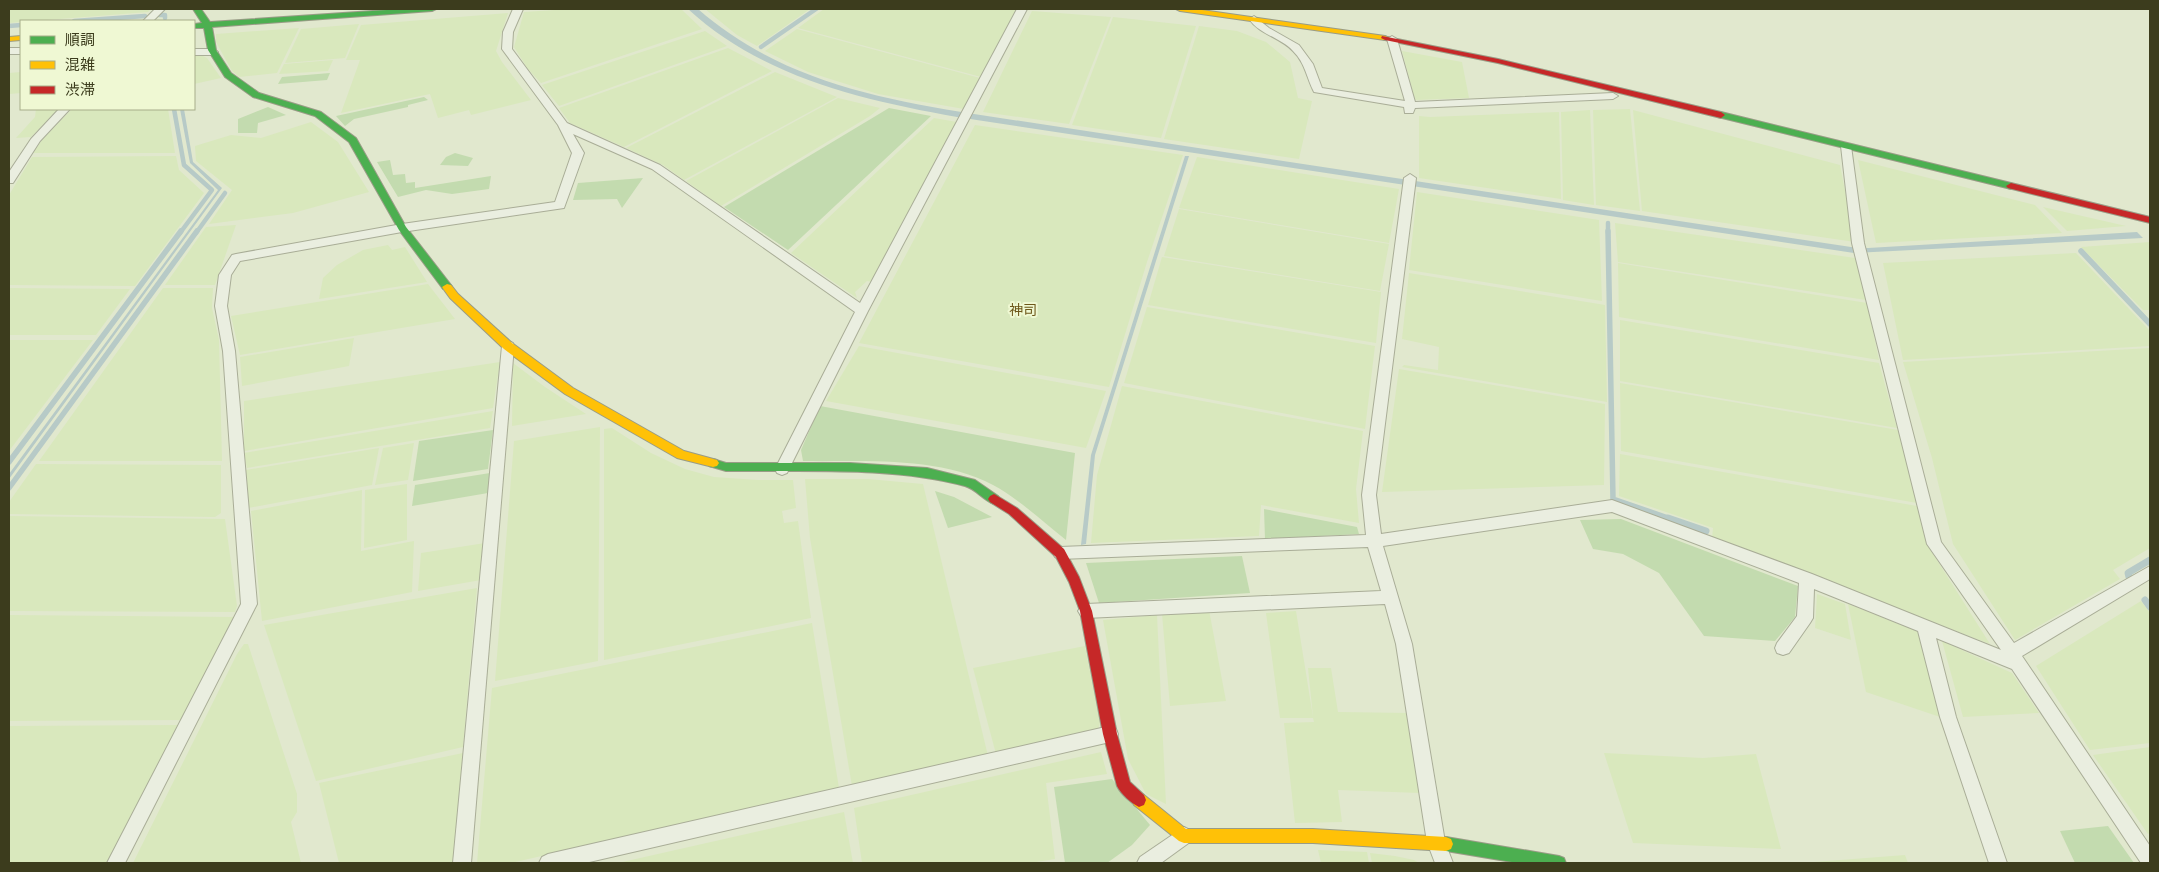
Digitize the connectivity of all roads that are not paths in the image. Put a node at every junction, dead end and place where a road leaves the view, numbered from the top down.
1 (160, 9) edge
2 (197, 9) edge
3 (432, 9) edge
4 (518, 9) edge
5 (1022, 9) edge
6 (1180, 9) edge
7 (1254, 19) junction
8 (149, 20) edge
9 (206, 24) junction
10 (195, 26) edge
11 (1392, 39) junction
12 (195, 52) edge
13 (213, 52) junction
14 (1613, 96) dead end
15 (1410, 108) junction
16 (64, 110) edge
17 (563, 125) junction
18 (1846, 146) junction
19 (9, 180) edge
20 (1410, 183) dead end
21 (2150, 220) edge
22 (402, 228) junction
23 (862, 311) junction
24 (508, 346) junction
25 (782, 469) junction
26 (1374, 541) junction
27 (1060, 553) junction
28 (2150, 572) edge
29 (1807, 579) junction
30 (1390, 597) junction
31 (1086, 611) junction
32 (1925, 626) junction
33 (1782, 648) dead end
34 (2015, 659) junction
35 (1110, 734) junction
36 (1184, 836) junction
37 (1436, 842) junction
38 (2150, 861) edge
39 (116, 863) edge
40 (462, 863) edge
41 (548, 863) edge
42 (1146, 863) edge
43 (1444, 863) edge
44 (1560, 863) edge
45 (1998, 863) edge

1 - 8 street
2 - 9 street
3 - 9 street
4 - 17 street
5 - 23 street
6 - 7 street
7 - 11 street
7 - 15 street
9 - 10 street
9 - 13 street
11 - 15 street
11 - 18 street
12 - 13 street
13 - 22 street
14 - 15 street
16 - 19 street
17 - 22 street
17 - 23 street
18 - 21 street
18 - 34 street
20 - 26 street
22 - 24 street
22 - 39 street
23 - 25 street
24 - 25 street
24 - 40 street
25 - 27 street
26 - 27 street
26 - 29 street
26 - 30 street
27 - 31 street
28 - 34 street
29 - 32 street
29 - 33 street
30 - 31 street
30 - 37 street
31 - 35 street
32 - 34 street
32 - 45 street
34 - 38 street
35 - 36 street
35 - 41 street
36 - 37 street
36 - 42 street
37 - 43 street
37 - 44 street

